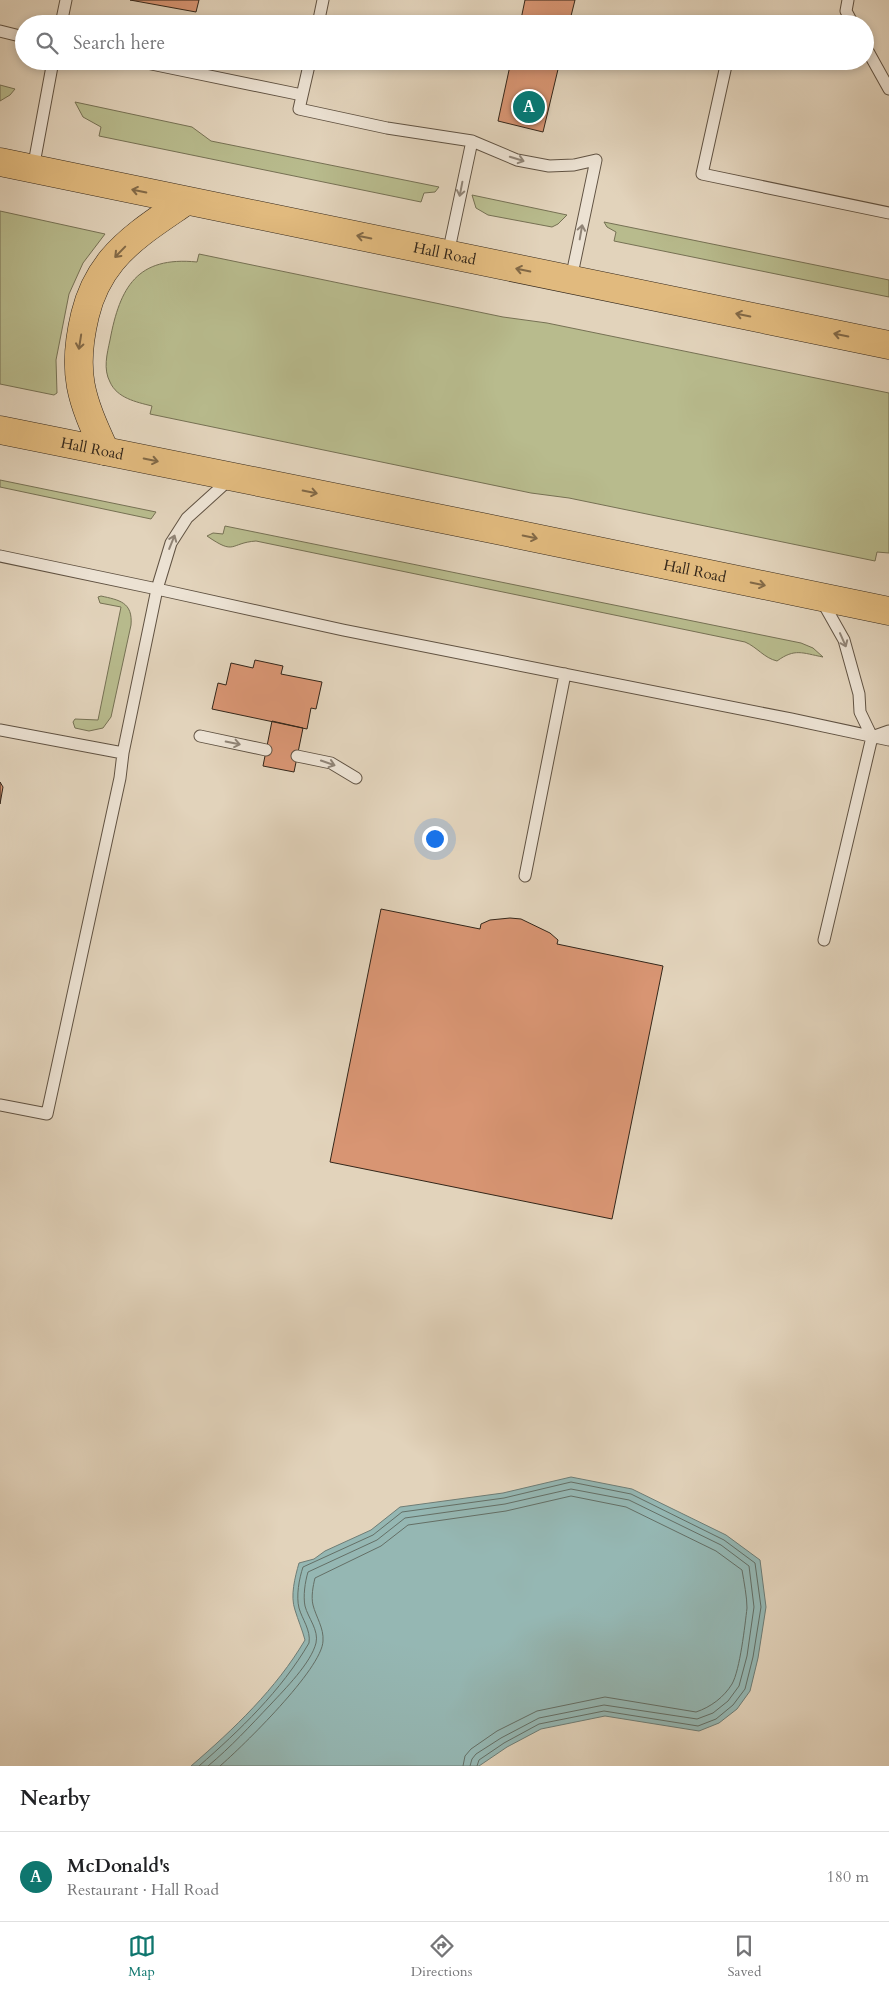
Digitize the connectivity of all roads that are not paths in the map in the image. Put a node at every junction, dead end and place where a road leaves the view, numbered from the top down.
1 (66, 0) edge
2 (323, 0) edge
3 (848, 0) edge
4 (63, 15) edge
5 (320, 15) edge
6 (848, 15) edge
7 (0, 31) edge
8 (15, 35) edge
9 (874, 62) edge
10 (51, 70) edge
11 (181, 70) edge
12 (308, 70) edge
13 (725, 70) edge
14 (889, 88) edge
15 (302, 95) junction
16 (472, 141) junction
17 (0, 162) edge
18 (33, 169) junction
19 (186, 201) junction
20 (889, 213) edge
21 (448, 254) junction
22 (571, 280) junction
23 (889, 345) edge
24 (0, 430) edge
25 (105, 451) junction
26 (232, 477) junction
27 (0, 556) edge
28 (158, 589) junction
29 (820, 597) junction
30 (884, 606) edge
31 (564, 674) junction
32 (0, 730) edge
33 (889, 731) edge
34 (200, 736) dead end
35 (872, 737) junction
36 (889, 740) edge
37 (266, 750) dead end
38 (123, 753) junction
39 (297, 756) dead end
40 (356, 778) dead end
41 (525, 876) dead end
42 (824, 940) dead end
43 (0, 1105) edge

1 - 4 lane
2 - 5 lane
3 - 6 lane
7 - 8 lane
9 - 14 lane
10 - 18 lane
11 - 15 lane
12 - 15 lane
13 - 20 lane
15 - 16 lane
16 -> 21 lane
16 - 22 lane
17 - 18 highway, Hall Road
19 -> 18 highway, Hall Road
21 -> 19 highway, Hall Road
19 -> 25 highway
22 -> 21 highway, Hall Road
23 -> 22 highway, Hall Road
24 - 25 highway, Hall Road
25 -> 26 highway, Hall Road
28 -> 26 lane
26 -> 29 highway, Hall Road
27 - 28 lane
28 - 31 lane
28 - 38 lane
29 - 30 highway, Hall Road
29 -> 35 lane
31 - 35 lane
31 - 41 lane
32 - 38 lane
33 - 35 lane
34 -> 37 lane
35 - 36 lane
35 - 42 lane
38 - 43 lane
39 -> 40 lane

